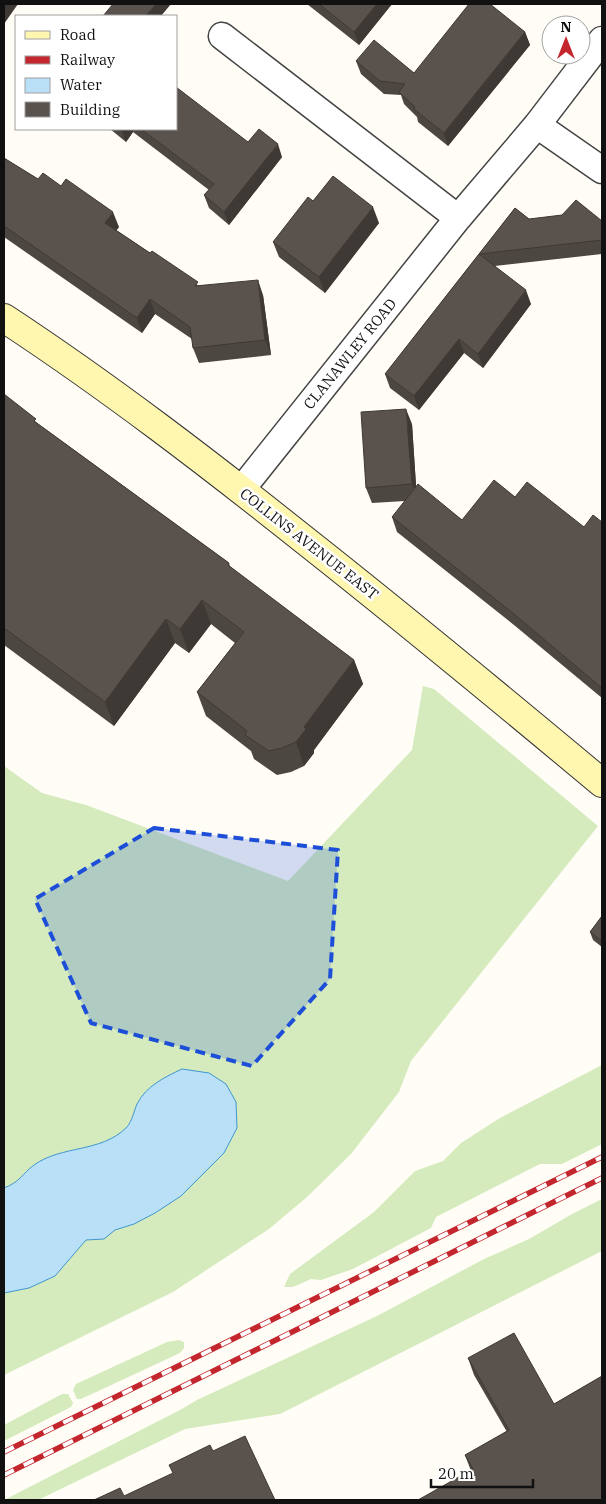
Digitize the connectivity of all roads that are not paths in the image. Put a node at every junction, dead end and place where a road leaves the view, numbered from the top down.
1 (222, 36) dead end
2 (602, 40) edge
3 (537, 125) junction
4 (602, 170) edge
5 (458, 218) junction
6 (4, 318) edge
7 (241, 490) junction
8 (602, 783) edge

1 - 5 street
2 - 3 street, CLANAWLEY ROAD
3 - 4 street
3 - 5 street, CLANAWLEY ROAD
5 - 7 street, CLANAWLEY ROAD
6 - 7 main road, COLLINS AVENUE EAST
7 - 8 main road, COLLINS AVENUE EAST

